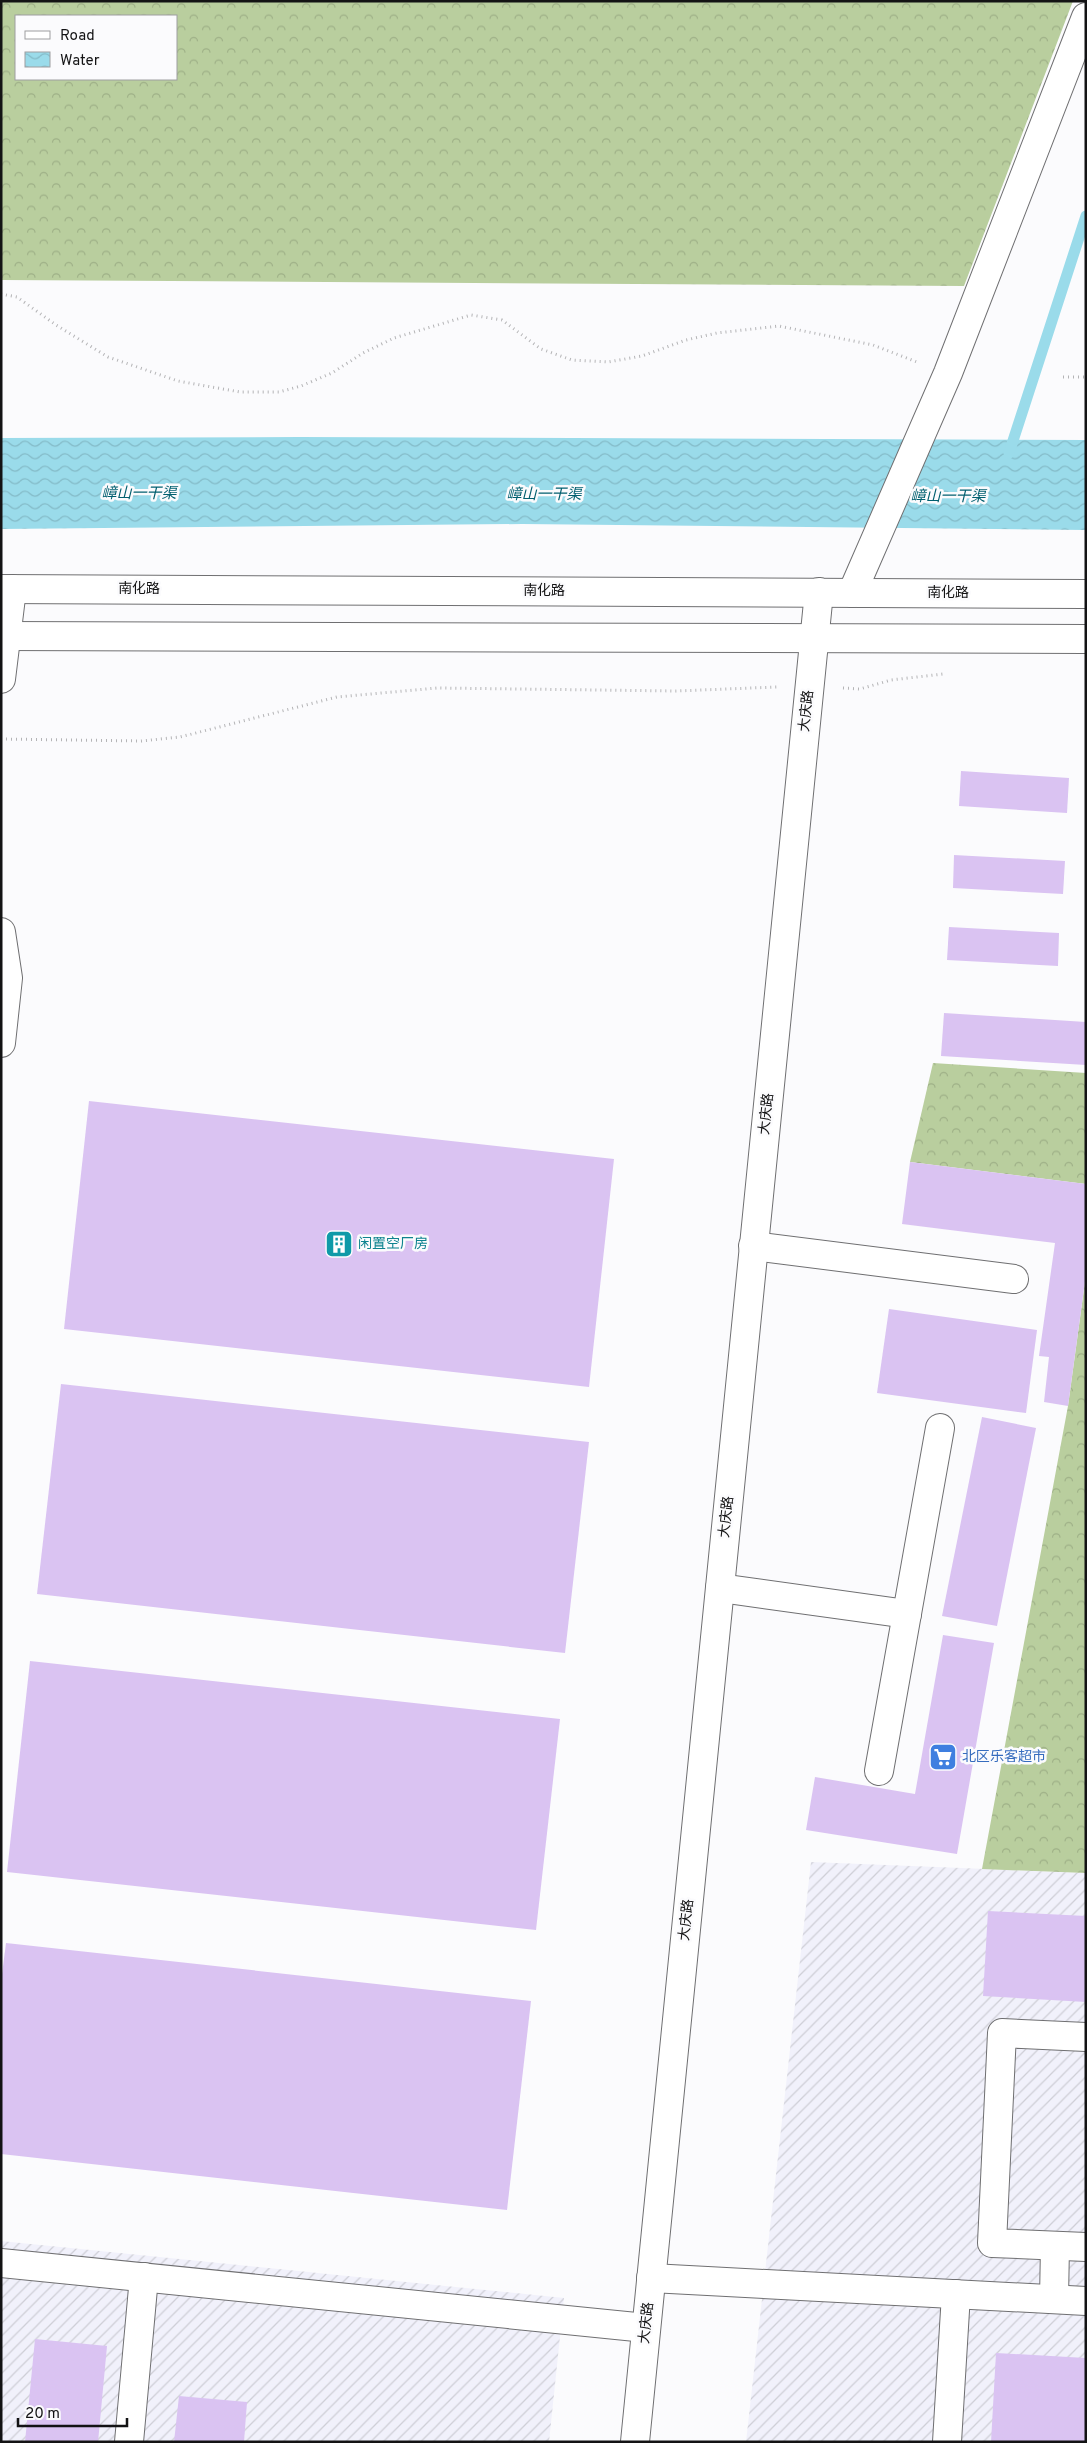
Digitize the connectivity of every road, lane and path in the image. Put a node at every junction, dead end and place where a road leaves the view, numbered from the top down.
1 (1086, 17) edge
2 (1, 294) edge
3 (948, 373) junction
4 (1063, 377) dead end
5 (1086, 377) edge
6 (856, 584) junction
7 (6, 589) edge
8 (819, 592) junction
9 (1086, 594) edge
10 (3, 636) edge
11 (814, 639) junction
12 (1086, 639) edge
13 (948, 673) dead end
14 (1, 679) edge
15 (809, 686) junction
16 (1, 739) edge
17 (1, 932) edge
18 (1, 1043) edge
19 (753, 1246) junction
20 (1014, 1279) dead end
21 (940, 1428) dead end
22 (720, 1588) junction
23 (907, 1614) junction
24 (880, 1771) dead end
25 (1086, 2038) edge
26 (1055, 2246) junction
27 (1086, 2247) edge
28 (1, 2263) edge
29 (144, 2277) junction
30 (651, 2278) junction
31 (956, 2294) junction
32 (1054, 2299) junction
33 (1086, 2301) edge
34 (646, 2328) junction
35 (128, 2442) edge
36 (635, 2442) edge
37 (947, 2442) edge

1 - 3 street
2 - 3 path
3 - 6 street
4 - 5 path
6 - 8 street, 南化路
6 - 9 street, 南化路
7 - 8 street, 南化路
7 - 10 street
8 - 11 street, 大庆路
10 - 11 street
10 - 14 street
11 - 12 street
11 - 15 street, 大庆路
13 - 15 path
15 - 16 path
15 - 19 street, 大庆路
17 - 18 street
19 - 20 street
19 - 22 street, 大庆路
21 - 23 street
22 - 23 street
22 - 30 street, 大庆路
23 - 24 street
25 - 26 street
26 - 27 street
26 - 32 street
28 - 29 street
29 - 34 street
29 - 35 street
30 - 31 street
30 - 34 street, 大庆路
31 - 32 street
31 - 37 street
32 - 33 street
34 - 36 street, 大庆路

